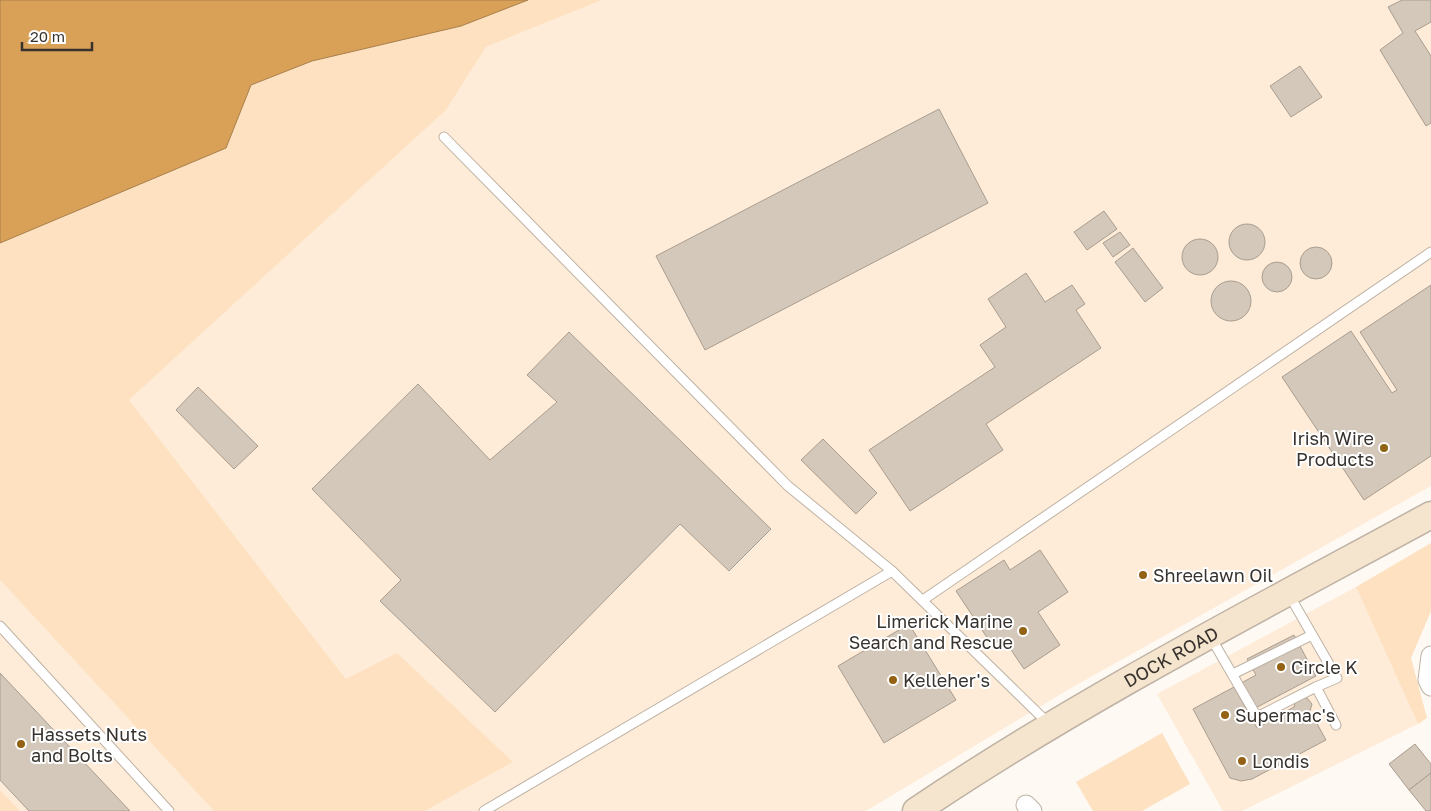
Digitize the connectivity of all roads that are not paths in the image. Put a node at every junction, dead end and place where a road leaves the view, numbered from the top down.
1 (444, 136) dead end
2 (1431, 252) edge
3 (1431, 515) edge
4 (892, 571) junction
5 (1288, 593) junction
6 (923, 600) junction
7 (0, 626) edge
8 (1210, 635) junction
9 (1312, 635) junction
10 (1431, 656) edge
11 (1232, 674) junction
12 (1431, 686) edge
13 (1316, 687) junction
14 (1336, 725) dead end
15 (1051, 726) junction
16 (169, 811) edge
17 (484, 811) edge
18 (916, 811) edge

1 - 4 lane
2 - 6 lane
3 - 5 main road, DOCK ROAD
4 - 6 lane
4 - 17 lane
5 - 8 main road, DOCK ROAD
5 - 9 lane
6 - 15 lane
7 - 16 lane
8 - 11 lane
8 - 15 main road, DOCK ROAD
9 - 11 lane
9 - 13 lane
10 - 12 street
11 - 13 lane
13 - 14 lane
15 - 18 main road, DOCK ROAD

